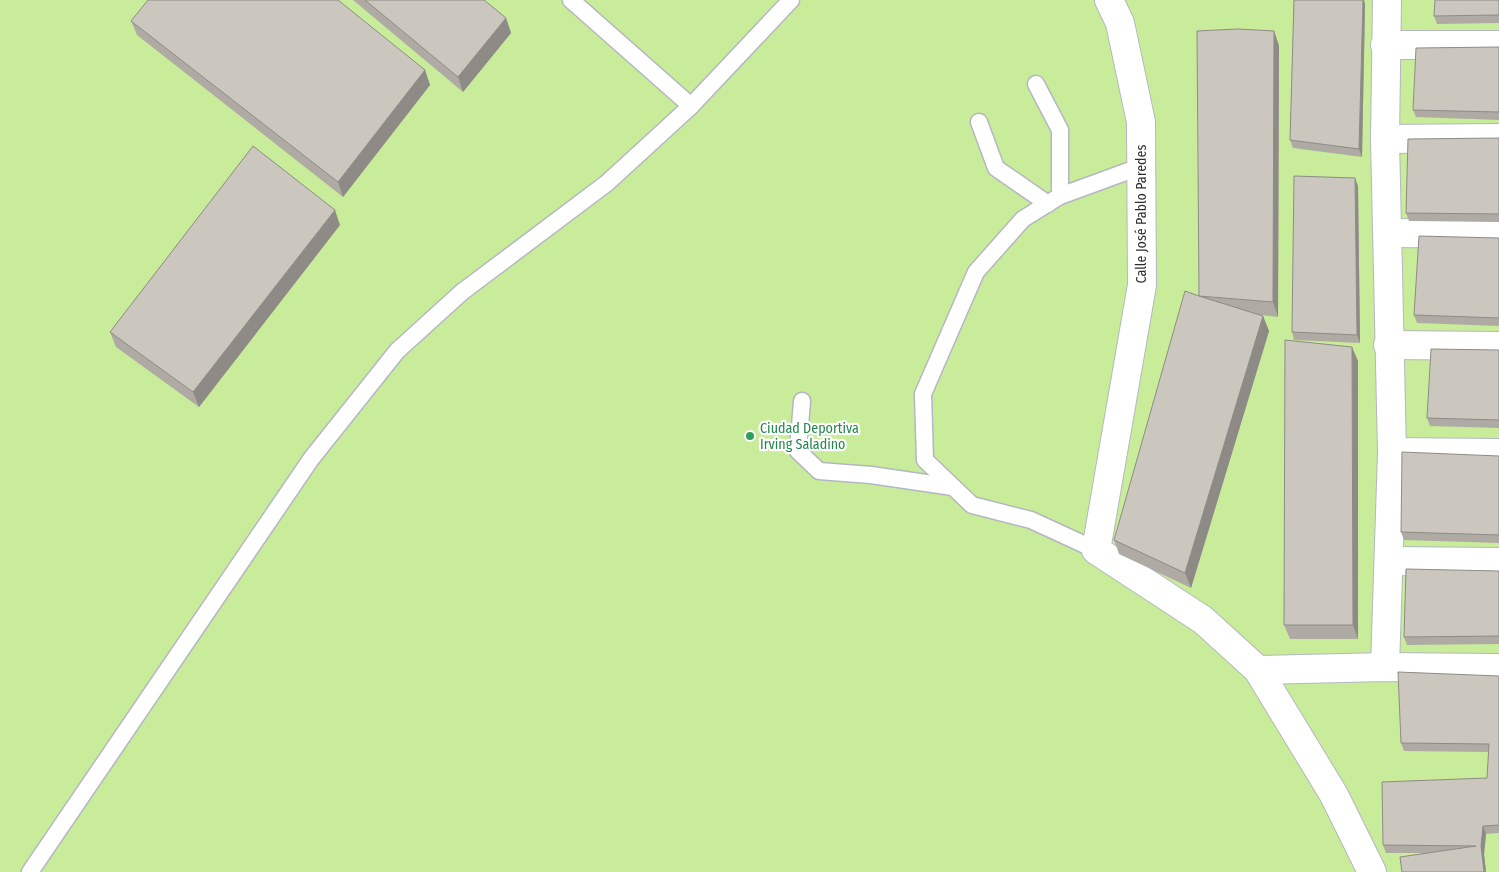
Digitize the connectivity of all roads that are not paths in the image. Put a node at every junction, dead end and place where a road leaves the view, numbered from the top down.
1 (571, 0) edge
2 (791, 0) edge
3 (1109, 0) edge
4 (1387, 0) edge
5 (1385, 45) junction
6 (1499, 45) edge
7 (1036, 84) dead end
8 (691, 106) junction
9 (979, 122) dead end
10 (1499, 138) edge
11 (1385, 139) junction
12 (1142, 166) junction
13 (1054, 200) junction
14 (1388, 233) junction
15 (1499, 234) edge
16 (1388, 345) junction
17 (1499, 346) edge
18 (802, 401) dead end
19 (1392, 452) junction
20 (1499, 454) edge
21 (953, 487) junction
22 (1096, 550) junction
23 (1389, 561) junction
24 (1499, 562) edge
25 (1385, 667) junction
26 (1499, 668) edge
27 (1258, 670) junction
28 (30, 872) edge
29 (1372, 872) edge

1 - 8 lane
2 - 8 lane
3 - 12 street, Calle José Pablo Paredes
4 - 5 street
5 - 6 street
5 - 11 street
7 - 13 lane
8 - 28 lane
9 - 13 lane
10 - 11 street
11 - 14 street
12 - 13 lane
12 - 22 street, Calle José Pablo Paredes
13 - 21 lane
14 - 15 street
14 - 16 street
16 - 17 street
16 - 19 street
18 - 21 lane
19 - 20 street
19 - 23 street
21 - 22 lane
22 - 27 street
23 - 24 street
23 - 25 street
25 - 26 street
25 - 27 street
27 - 29 street

